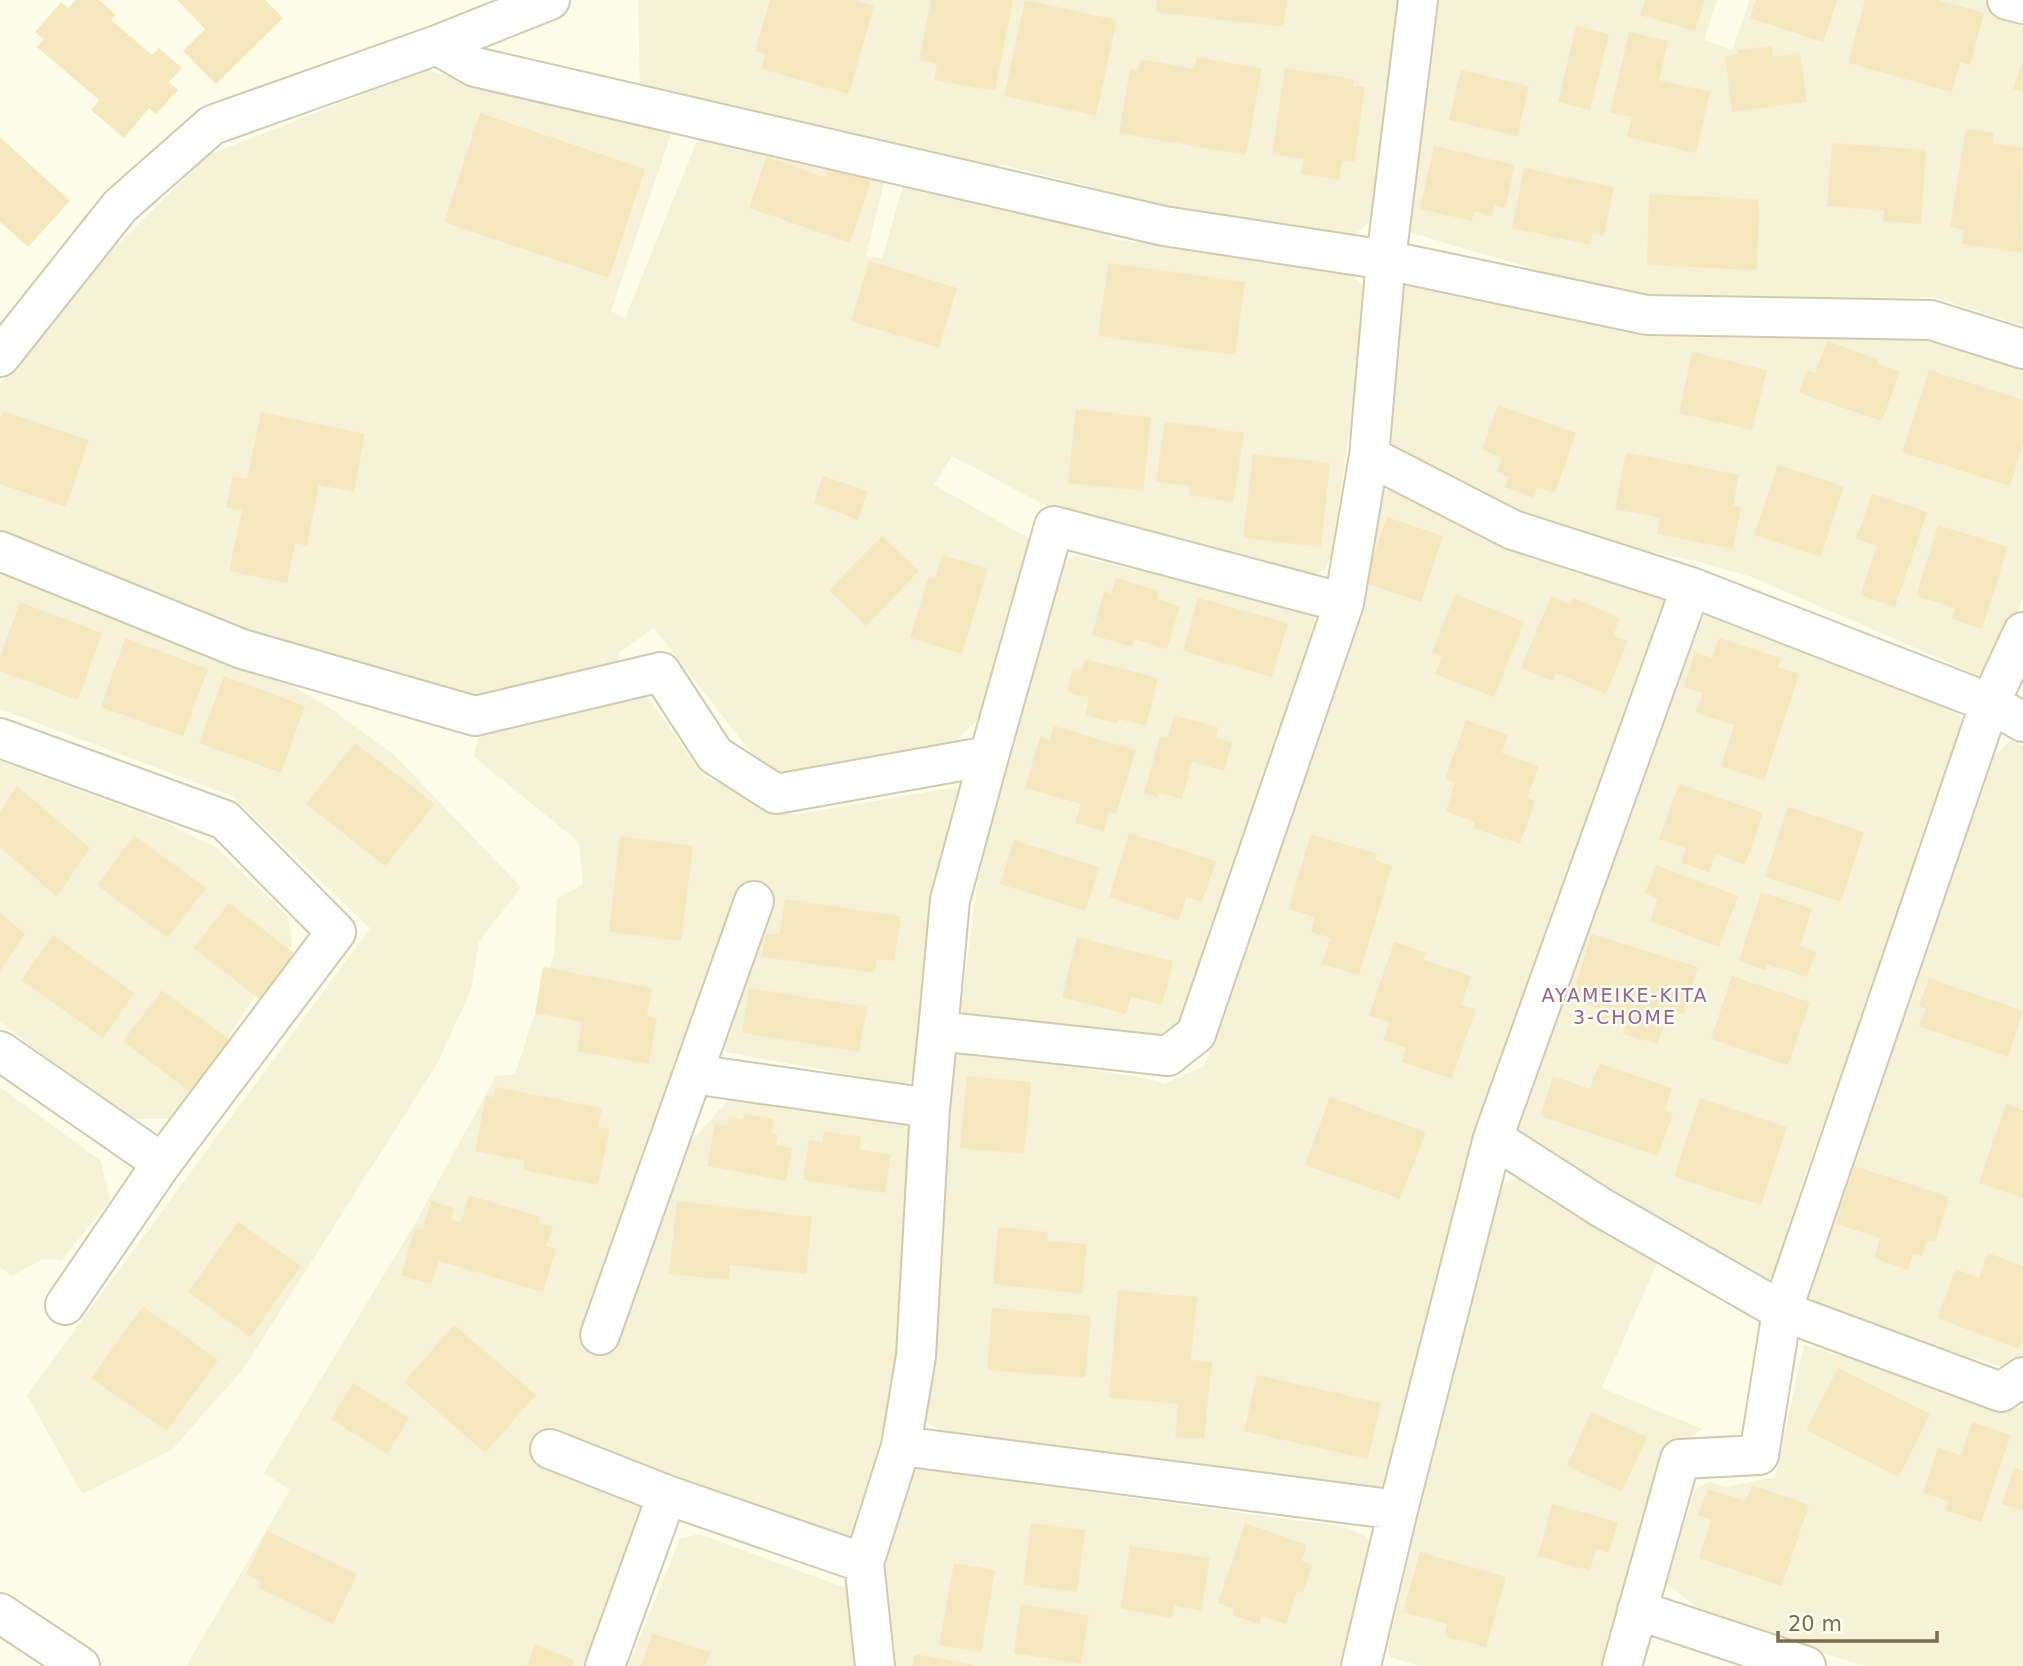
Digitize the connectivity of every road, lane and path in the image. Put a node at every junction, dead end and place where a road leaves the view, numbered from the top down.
1 (1418, 0) edge
2 (2007, 0) edge
3 (541, 2) edge
4 (2023, 4) edge
5 (437, 45) junction
6 (1385, 260) junction
7 (2023, 349) edge
8 (0, 357) edge
9 (1369, 456) junction
10 (0, 551) edge
11 (1691, 587) junction
12 (1344, 603) junction
13 (2023, 632) edge
14 (1990, 703) junction
15 (2023, 722) edge
16 (0, 738) edge
17 (989, 756) junction
18 (754, 901) dead end
19 (938, 1031) junction
20 (0, 1051) edge
21 (693, 1074) junction
22 (930, 1108) junction
23 (1493, 1138) junction
24 (162, 1163) junction
25 (65, 1306) dead end
26 (1782, 1311) junction
27 (600, 1335) dead end
28 (2023, 1377) edge
29 (901, 1446) junction
30 (550, 1449) dead end
31 (667, 1495) junction
32 (1398, 1510) junction
33 (864, 1563) junction
34 (1637, 1610) junction
35 (0, 1613) edge
36 (80, 1666) edge
37 (605, 1666) edge
38 (875, 1666) edge
39 (1361, 1666) edge
40 (1622, 1666) edge
41 (1806, 1666) edge

1 - 6 street
2 - 4 street
3 - 5 street
5 - 6 street
5 - 8 street
6 - 7 street
6 - 9 street
9 - 11 street
9 - 12 street
10 - 17 street
11 - 14 street
11 - 23 street
12 - 17 street
12 - 19 street
13 - 14 street
14 - 15 street
14 - 26 street
16 - 24 street
17 - 19 street
18 - 21 street
19 - 22 street
20 - 24 street
21 - 22 street
21 - 27 street
22 - 29 street
23 - 26 street
23 - 32 street
24 - 25 street
26 - 28 street
26 - 34 street
29 - 32 street
29 - 33 street
30 - 31 street
31 - 33 street
31 - 37 street
32 - 39 street
33 - 38 street
34 - 40 street
34 - 41 street
35 - 36 street

